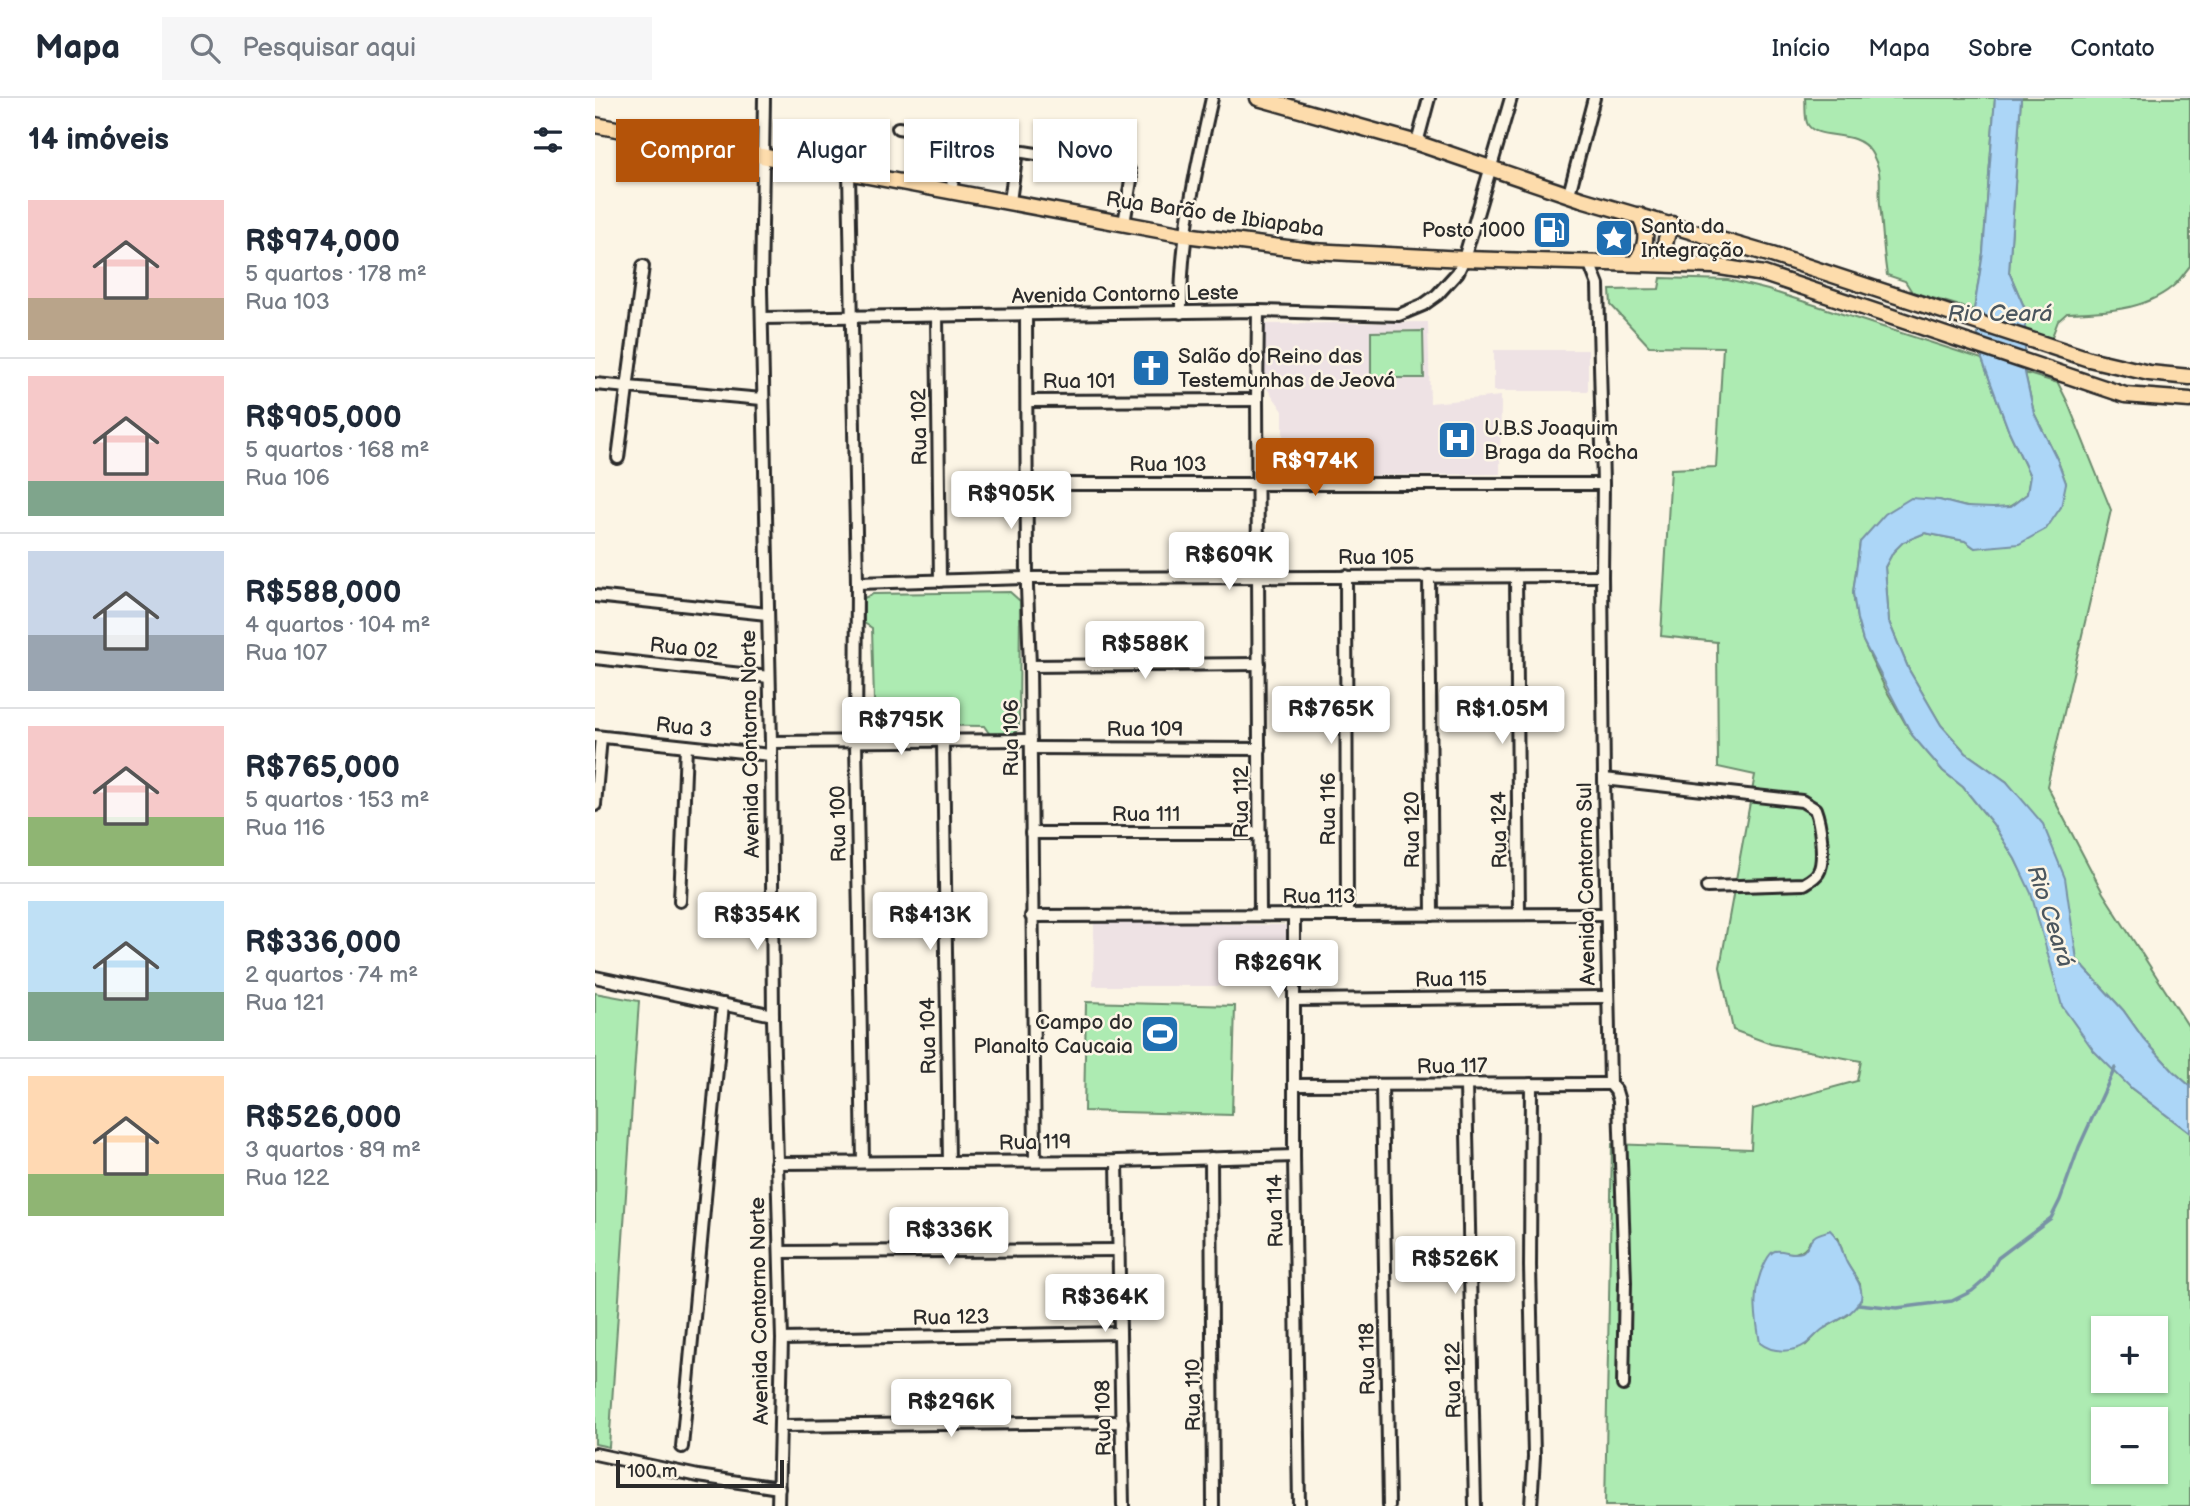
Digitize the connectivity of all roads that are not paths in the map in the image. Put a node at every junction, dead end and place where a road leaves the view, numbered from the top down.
1 (765, 98) edge
2 (1212, 98) edge
3 (1258, 98) edge
4 (1429, 98) edge
5 (1511, 98) edge
6 (1594, 98) edge
7 (595, 125) edge
8 (898, 128) dead end
9 (904, 129) edge
10 (1417, 143) junction
11 (1019, 151) edge
12 (762, 157) junction
13 (773, 159) edge
14 (1490, 169) junction
15 (890, 181) edge
16 (849, 182) edge
17 (952, 182) edge
18 (1013, 182) edge
19 (951, 192) junction
20 (1569, 194) junction
21 (1010, 201) junction
22 (1639, 215) junction
23 (1124, 223) junction
24 (1672, 225) junction
25 (1185, 236) junction
26 (1464, 259) junction
27 (1589, 262) junction
28 (1635, 263) junction
29 (1669, 263) junction
30 (643, 266) dead end
31 (1258, 312) junction
32 (1181, 313) junction
33 (1026, 314) junction
34 (937, 315) junction
35 (851, 317) junction
36 (762, 318) junction
37 (2190, 377) edge
38 (595, 384) edge
39 (626, 386) junction
40 (762, 399) junction
41 (1257, 400) junction
42 (2190, 400) edge
43 (1027, 401) junction
44 (618, 458) dead end
45 (1258, 483) junction
46 (1027, 484) junction
47 (1603, 484) junction
48 (1259, 576) junction
49 (1346, 576) junction
50 (1429, 576) junction
51 (1602, 576) junction
52 (1516, 577) junction
53 (1027, 578) junction
54 (940, 581) junction
55 (857, 583) junction
56 (595, 596) edge
57 (767, 614) junction
58 (595, 658) edge
59 (1259, 664) junction
60 (1030, 666) junction
61 (768, 677) junction
62 (598, 737) edge
63 (771, 741) junction
64 (943, 741) junction
65 (856, 742) junction
66 (1031, 744) junction
67 (686, 746) junction
68 (1260, 749) junction
69 (770, 755) junction
70 (1604, 779) junction
71 (595, 805) edge
72 (1031, 833) junction
73 (1260, 833) junction
74 (1707, 887) dead end
75 (680, 901) dead end
76 (1519, 914) junction
77 (1606, 914) junction
78 (1260, 915) junction
79 (1347, 915) junction
80 (1432, 915) junction
81 (1031, 916) junction
82 (1294, 916) junction
83 (595, 977) edge
84 (1607, 997) junction
85 (1294, 1000) junction
86 (723, 1004) junction
87 (773, 1015) junction
88 (1531, 1084) junction
89 (1610, 1084) junction
90 (1294, 1085) junction
91 (1466, 1085) junction
92 (1382, 1086) junction
93 (1294, 1156) junction
94 (1211, 1158) junction
95 (1035, 1161) junction
96 (1117, 1161) junction
97 (863, 1162) junction
98 (949, 1162) junction
99 (776, 1163) junction
100 (1119, 1250) junction
101 (780, 1252) junction
102 (1120, 1332) junction
103 (782, 1339) junction
104 (1623, 1385) dead end
105 (1122, 1422) junction
106 (780, 1426) junction
107 (682, 1447) dead end
108 (595, 1454) edge
109 (779, 1488) junction
110 (778, 1506) edge
111 (1123, 1506) edge
112 (1213, 1506) edge
113 (1299, 1506) edge
114 (1389, 1506) edge
115 (1475, 1506) edge
116 (1531, 1506) edge

1 - 12 street, Avenida Contorno Norte
2 - 25 street
3 - 10 main road
4 - 10 street
5 - 14 street, Avenida Contorno Leste
6 - 20 street
7 - 12 main road, Rua Barão de Ibiapaba
8 - 9 street
10 - 14 main road
11 - 23 street
12 - 13 main road, Rua Barão de Ibiapaba
12 - 36 street, Avenida Contorno Norte
14 - 20 main road
14 - 26 street, Avenida Contorno Leste
15 - 19 main road, Rua Barão de Ibiapaba
16 - 35 street, Rua 100
17 - 19 street
18 - 21 street
19 - 21 main road, Rua Barão de Ibiapaba
20 - 22 main road
21 - 23 main road, Rua Barão de Ibiapaba
22 - 24 main road
22 - 28 main road
23 - 25 main road, Rua Barão de Ibiapaba
24 - 29 main road
24 - 37 main road
25 - 26 main road, Rua Barão de Ibiapaba
25 - 32 street
26 - 27 main road, Rua Barão de Ibiapaba
26 - 31 street, Avenida Contorno Leste
27 - 28 main road, Rua Barão de Ibiapaba
27 - 47 street, Avenida Contorno Sul
28 - 29 main road, Rua Barão de Ibiapaba
29 - 42 main road, Rua Barão de Ibiapaba
30 - 39 street
31 - 32 street, Avenida Contorno Leste
31 - 41 street, Rua 112
32 - 33 street, Avenida Contorno Leste
33 - 34 street, Avenida Contorno Leste
33 - 43 street, Rua 106
34 - 35 street, Avenida Contorno Leste
34 - 54 street, Rua 102
35 - 36 street, Avenida Contorno Leste
35 - 55 street, Rua 100
36 - 40 street, Avenida Contorno Norte
38 - 39 street
39 - 40 street
39 - 44 street
40 - 57 street, Avenida Contorno Norte
41 - 43 street, Rua 101
41 - 45 street, Rua 112
43 - 46 street, Rua 106
45 - 46 street, Rua 103
45 - 47 street, Rua 103
45 - 48 street, Rua 112
46 - 53 street, Rua 106
47 - 51 street, Avenida Contorno Sul
48 - 49 street, Rua 105
48 - 53 street, Rua 105
48 - 59 street, Rua 112
49 - 50 street, Rua 105
49 - 79 street, Rua 116
50 - 52 street, Rua 105
50 - 80 street, Rua 120
51 - 52 street, Rua 105
51 - 70 street, Avenida Contorno Sul
52 - 76 street, Rua 124
53 - 54 street, Rua 105
53 - 60 street, Rua 106
54 - 55 street, Rua 105
55 - 65 street, Rua 100
56 - 57 street
57 - 61 street, Avenida Contorno Norte
58 - 61 street, Rua 02
59 - 60 street
59 - 68 street, Rua 112
60 - 66 street, Rua 106
61 - 63 street, Avenida Contorno Norte
62 - 67 street, Rua 3
62 - 71 street
63 - 65 street, Rua 109
63 - 69 street, Avenida Contorno Norte
64 - 65 street, Rua 109
64 - 66 street, Rua 109
64 - 98 street, Rua 104
65 - 97 street, Rua 100
66 - 68 street, Rua 109
66 - 72 street, Rua 106
67 - 69 street, Rua 3
67 - 75 street
68 - 73 street, Rua 112
69 - 87 street, Avenida Contorno Norte
70 - 74 street
70 - 77 street, Avenida Contorno Sul
72 - 73 street, Rua 111
72 - 81 street, Rua 106
73 - 78 street, Rua 112
76 - 77 street, Rua 113
76 - 80 street, Rua 113
77 - 84 street, Avenida Contorno Sul
78 - 81 street, Rua 113
78 - 82 street, Rua 113
79 - 80 street, Rua 113
79 - 82 street, Rua 113
81 - 95 street, Rua 106
82 - 85 street, Rua 114
83 - 86 street
84 - 85 street, Rua 115
84 - 89 street, Avenida Contorno Sul
85 - 90 street, Rua 114
86 - 87 street
86 - 107 street
87 - 99 street, Avenida Contorno Norte
88 - 89 street, Rua 117
88 - 91 street, Rua 117
88 - 116 street
89 - 104 street, Avenida Contorno Sul
90 - 92 street, Rua 117
90 - 93 street, Rua 114
91 - 92 street, Rua 117
91 - 115 street, Rua 122
92 - 114 street, Rua 118
93 - 94 street, Rua 119
93 - 113 street, Rua 114
94 - 96 street, Rua 119
94 - 112 street, Rua 110
95 - 96 street, Rua 119
95 - 98 street, Rua 119
96 - 100 street, Rua 108
97 - 98 street, Rua 119
97 - 99 street, Rua 119
99 - 101 street, Avenida Contorno Norte
100 - 101 street
100 - 102 street, Rua 108
101 - 103 street, Avenida Contorno Norte
102 - 103 street, Rua 123
102 - 105 street, Rua 108
103 - 106 street, Avenida Contorno Norte
105 - 106 street
105 - 111 street, Rua 108
106 - 109 street, Avenida Contorno Norte
108 - 109 street
109 - 110 street, Avenida Contorno Norte

